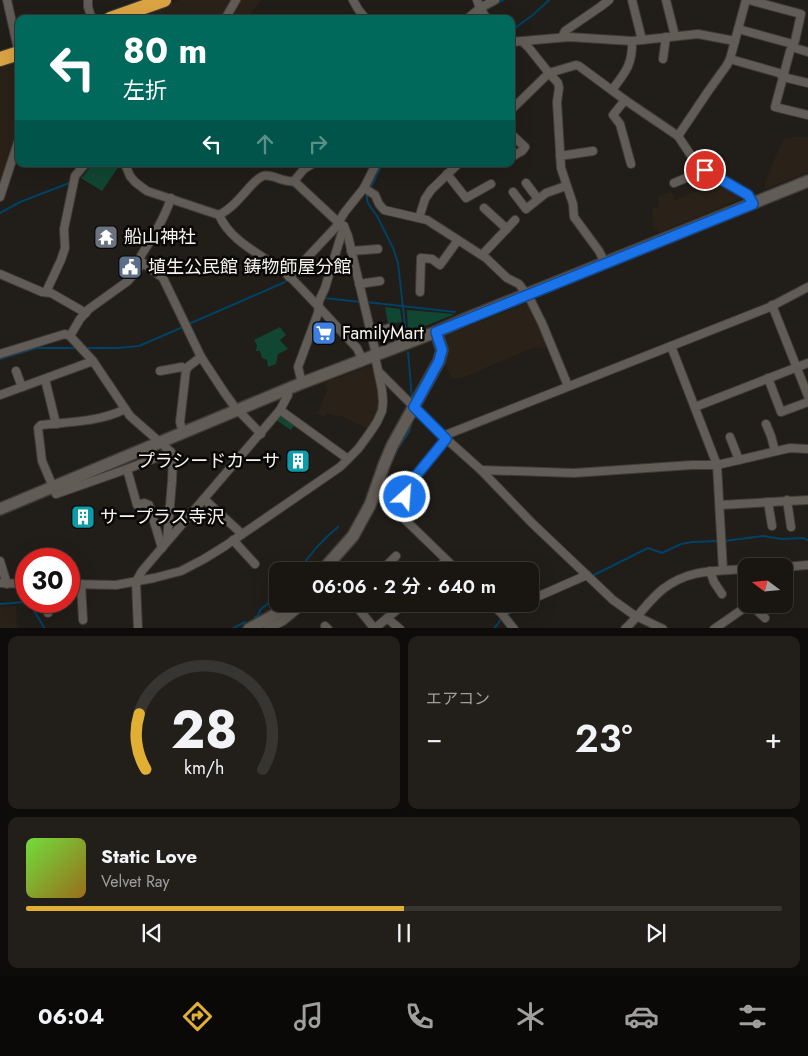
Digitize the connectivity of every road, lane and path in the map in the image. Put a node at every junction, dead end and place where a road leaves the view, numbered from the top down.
1 (7, 0) edge
2 (88, 0) edge
3 (164, 0) edge
4 (236, 0) edge
5 (353, 0) edge
6 (495, 0) edge
7 (609, 0) edge
8 (632, 0) edge
9 (666, 0) edge
10 (748, 0) edge
11 (775, 3) edge
12 (482, 10) edge
13 (91, 15) edge
14 (121, 15) edge
15 (227, 15) edge
16 (363, 15) edge
17 (738, 29) junction
18 (15, 35) edge
19 (676, 36) junction
20 (562, 37) junction
21 (666, 37) junction
22 (642, 40) junction
23 (522, 41) junction
24 (632, 41) junction
25 (735, 41) junction
26 (515, 42) edge
27 (792, 46) junction
28 (808, 52) edge
29 (15, 54) edge
30 (0, 59) edge
31 (662, 59) dead end
32 (730, 60) junction
33 (549, 73) junction
34 (783, 77) junction
35 (808, 83) edge
36 (612, 90) junction
37 (625, 100) junction
38 (515, 106) edge
39 (808, 115) edge
40 (678, 136) junction
41 (515, 138) edge
42 (15, 151) edge
43 (593, 151) dead end
44 (515, 155) edge
45 (560, 156) junction
46 (631, 164) dead end
47 (82, 167) edge
48 (126, 167) edge
49 (307, 167) edge
50 (375, 167) edge
51 (455, 167) edge
52 (705, 170) junction
53 (447, 174) junction
54 (294, 181) junction
55 (808, 181) edge
56 (526, 182) dead end
57 (674, 183) dead end
58 (491, 184) dead end
59 (566, 186) junction
60 (367, 190) junction
61 (513, 192) dead end
62 (0, 197) edge
63 (171, 198) junction
64 (538, 199) junction
65 (753, 204) junction
66 (484, 208) dead end
67 (219, 215) junction
68 (419, 218) junction
69 (515, 220) dead end
70 (341, 225) junction
71 (507, 229) junction
72 (458, 240) junction
73 (378, 249) dead end
74 (351, 251) junction
75 (482, 255) junction
76 (143, 263) junction
77 (605, 263) junction
78 (0, 274) edge
79 (290, 277) junction
80 (380, 282) dead end
81 (359, 284) junction
82 (808, 287) edge
83 (46, 292) junction
84 (420, 292) dead end
85 (527, 295) junction
86 (772, 306) junction
87 (318, 308) junction
88 (86, 313) junction
89 (388, 328) dead end
90 (436, 332) junction
91 (371, 333) junction
92 (70, 336) junction
93 (671, 346) junction
94 (0, 354) edge
95 (375, 355) junction
96 (201, 357) junction
97 (93, 361) junction
98 (363, 361) junction
99 (808, 363) edge
100 (796, 367) junction
101 (186, 370) junction
102 (16, 371) dead end
103 (160, 371) dead end
104 (378, 371) junction
105 (768, 378) junction
106 (45, 379) junction
107 (302, 383) junction
108 (568, 386) junction
109 (22, 387) junction
110 (287, 389) junction
111 (0, 395) edge
112 (808, 396) edge
113 (808, 402) edge
114 (414, 407) junction
115 (695, 407) junction
116 (125, 409) junction
117 (238, 410) junction
118 (280, 410) junction
119 (56, 424) junction
120 (766, 424) dead end
121 (183, 433) junction
122 (261, 434) junction
123 (445, 437) junction
124 (730, 437) dead end
125 (160, 442) junction
126 (808, 449) edge
127 (775, 451) junction
128 (171, 452) junction
129 (127, 456) junction
130 (348, 459) junction
131 (739, 460) junction
132 (717, 465) junction
133 (130, 468) junction
134 (481, 470) junction
135 (99, 473) junction
136 (53, 487) junction
137 (204, 499) junction
138 (787, 500) junction
139 (808, 500) edge
140 (768, 502) junction
141 (720, 505) junction
142 (0, 509) edge
143 (772, 526) dead end
144 (791, 527) dead end
145 (242, 534) junction
146 (233, 540) junction
147 (167, 541) junction
148 (162, 548) junction
149 (396, 556) dead end
150 (446, 560) edge
151 (0, 562) edge
152 (330, 562) edge
153 (390, 562) edge
154 (255, 564) dead end
155 (808, 565) edge
156 (793, 566) edge
157 (738, 569) edge
158 (723, 570) junction
159 (710, 571) junction
160 (586, 575) junction
161 (136, 582) junction
162 (4, 584) edge
163 (81, 584) joint
164 (722, 594) dead end
165 (539, 596) edge
166 (280, 612) edge
167 (294, 612) edge
168 (362, 612) edge
169 (394, 612) edge
170 (500, 612) edge
171 (508, 612) edge
172 (738, 612) edge
173 (759, 613) edge
174 (503, 615) junction
175 (638, 616) junction
176 (387, 618) junction
177 (764, 618) dead end
178 (83, 620) dead end
179 (138, 628) edge
180 (249, 628) edge
181 (268, 628) edge
182 (374, 628) edge
183 (400, 628) edge
184 (514, 628) edge
185 (625, 628) edge
186 (663, 628) edge
187 (714, 628) edge

1 - 18 street
2 - 13 street
3 - 14 highway
4 - 15 street
5 - 16 street
6 - 12 street
7 - 20 street
8 - 22 street
9 - 19 street
10 - 11 street
10 - 17 street
11 - 27 street
17 - 25 street
17 - 27 street
19 - 21 street
19 - 25 street
20 - 23 street
20 - 24 street
21 - 22 street
21 - 31 street
22 - 24 street
23 - 26 street
23 - 33 street
24 - 36 street
25 - 32 street
27 - 28 street
27 - 34 street
29 - 30 highway
32 - 34 street
32 - 40 street
33 - 36 street
33 - 38 street
33 - 45 street
34 - 35 street
34 - 39 street
36 - 37 street
37 - 40 street
37 - 46 street
40 - 52 street
41 - 44 street
42 - 62 street
43 - 45 street
45 - 59 street
47 - 83 street
48 - 63 street
49 - 54 street
50 - 60 street
51 - 53 street
52 - 57 street
52 - 65 street
53 - 58 street
53 - 68 street
54 - 67 street
54 - 70 street
55 - 65 street
56 - 64 street
59 - 64 street
59 - 77 street
60 - 68 street
60 - 70 street
61 - 64 street
63 - 67 street
63 - 76 street
65 - 77 street
66 - 71 street
67 - 79 street
68 - 72 street
69 - 71 street
70 - 74 street
70 - 79 street
70 - 87 street
71 - 75 street
72 - 75 street
72 - 84 street
73 - 74 street
74 - 81 street
75 - 85 street
76 - 88 street
76 - 96 street
77 - 85 street
78 - 83 street
79 - 87 street
80 - 81 street
81 - 91 street
82 - 86 street
83 - 88 street
85 - 90 street
85 - 108 street
86 - 93 street
86 - 100 street
87 - 98 street
87 - 107 street
88 - 92 street
89 - 91 street
90 - 95 street
90 - 114 street
91 - 95 street
92 - 94 street
92 - 97 street
93 - 108 street
93 - 115 street
95 - 98 street
95 - 104 street
96 - 101 street
96 - 117 street
97 - 106 street
97 - 116 street
98 - 107 street
99 - 100 street
100 - 105 street
100 - 112 street
101 - 103 street
101 - 121 street
102 - 109 street
104 - 114 street
104 - 130 street
105 - 113 street
105 - 115 street
106 - 109 street
106 - 119 street
107 - 110 street
108 - 123 street
109 - 111 street
110 - 117 street
110 - 118 street
114 - 123 street
114 - 152 street
115 - 132 street
116 - 119 street
116 - 125 street
117 - 121 street
117 - 122 street
118 - 122 street
118 - 130 street
119 - 136 street
120 - 127 street
121 - 125 street
122 - 137 street
123 - 134 street
123 - 150 street
124 - 131 street
125 - 128 street
125 - 129 street
126 - 127 street
127 - 131 street
128 - 133 street
128 - 147 street
129 - 133 street
129 - 135 street
130 - 145 street
131 - 132 street
132 - 134 street
132 - 141 street
133 - 135 street
133 - 148 street
134 - 160 street
135 - 136 street
136 - 142 street
137 - 145 street
137 - 147 street
138 - 139 street
138 - 140 street
138 - 144 street
140 - 141 street
140 - 143 street
141 - 158 street
145 - 146 street
146 - 154 street
146 - 161 street
147 - 148 street
148 - 161 street
149 - 153 street
151 - 162 street
155 - 156 street
157 - 158 street
158 - 159 street
159 - 164 street
159 - 175 street
160 - 165 street
160 - 175 street
161 - 163 street
161 - 179 street
163 - 178 street
166 - 180 street
167 - 181 street
168 - 182 street
169 - 176 street
170 - 174 street
171 - 174 street
172 - 187 street
173 - 177 street
174 - 184 street
175 - 185 street
175 - 186 street
176 - 182 street
176 - 183 street

